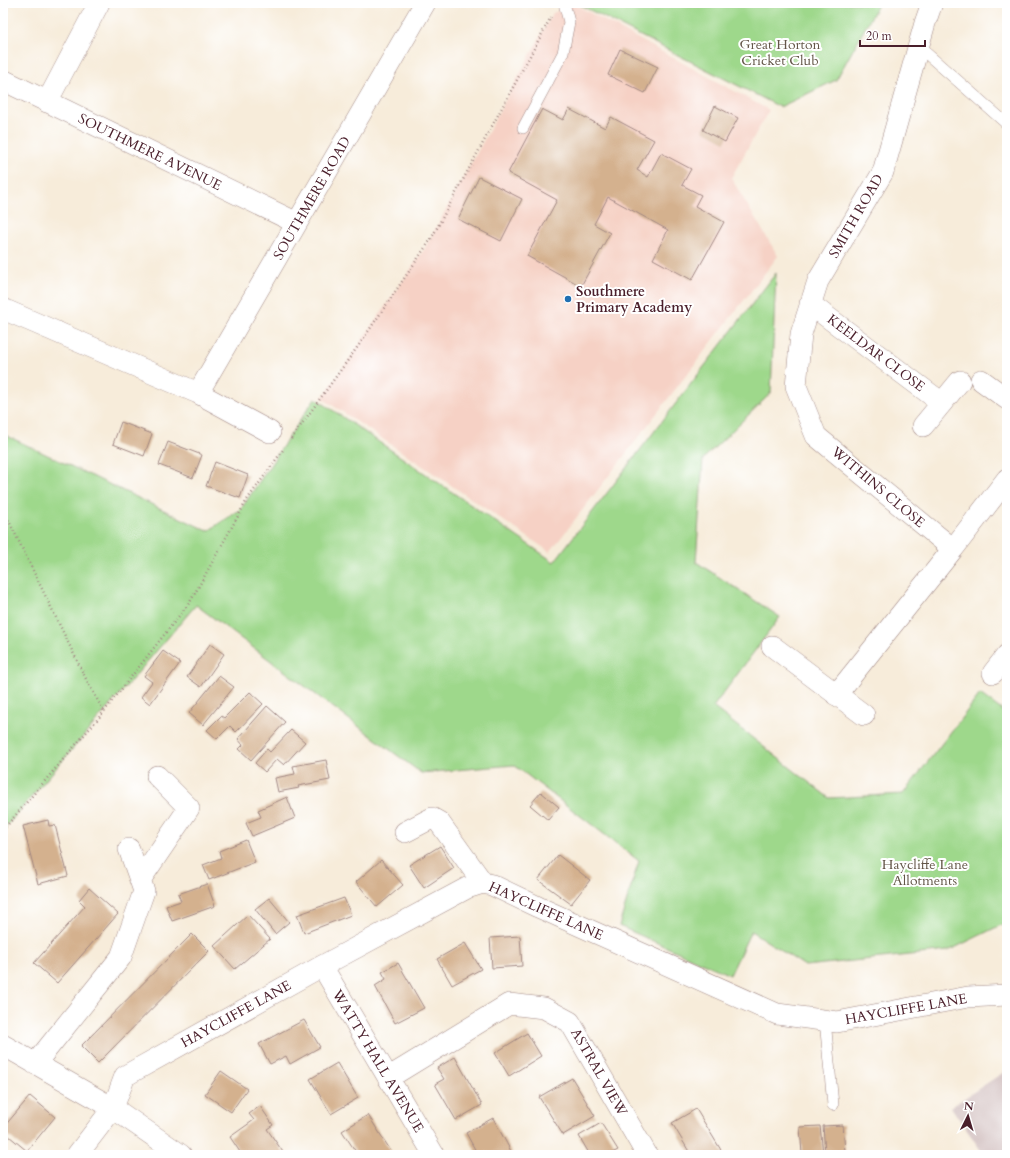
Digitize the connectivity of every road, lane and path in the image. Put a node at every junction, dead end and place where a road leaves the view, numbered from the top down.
1 (99, 3) edge
2 (425, 3) edge
3 (564, 3) edge
4 (932, 3) edge
5 (551, 16) dead end
6 (918, 46) junction
7 (3, 80) edge
8 (47, 102) junction
9 (1007, 124) edge
10 (523, 128) dead end
11 (297, 223) junction
12 (810, 304) junction
13 (3, 309) edge
14 (801, 334) joint
15 (981, 380) dead end
16 (960, 381) dead end
17 (198, 393) junction
18 (1007, 400) edge
19 (942, 403) junction
20 (923, 426) dead end
21 (270, 432) dead end
22 (288, 443) dead end
23 (284, 449) dead end
24 (1007, 479) edge
25 (3, 509) edge
26 (953, 549) junction
27 (772, 646) dead end
28 (1007, 655) edge
29 (993, 673) dead end
30 (836, 694) junction
31 (104, 712) junction
32 (864, 715) dead end
33 (157, 776) dead end
34 (3, 830) edge
35 (405, 832) dead end
36 (128, 849) dead end
37 (140, 880) junction
38 (483, 883) junction
39 (322, 966) junction
40 (1007, 995) edge
41 (826, 1020) junction
42 (3, 1045) edge
43 (35, 1064) junction
44 (388, 1078) junction
45 (833, 1105) dead end
46 (113, 1108) junction
47 (77, 1155) edge
48 (181, 1155) edge
49 (434, 1155) edge
50 (648, 1155) edge

1 - 8 street
2 - 11 street, SOUTHMERE ROAD
3 - 10 lane
4 - 6 street, SMITH ROAD
5 - 22 path
6 - 9 lane
6 - 12 street, SMITH ROAD
7 - 8 street, SOUTHMERE AVENUE
8 - 11 street, SOUTHMERE AVENUE
11 - 17 street, SOUTHMERE ROAD
12 - 14 street, SMITH ROAD
12 - 19 street, KEELDAR CLOSE
13 - 17 street
14 - 26 street, WITHINS CLOSE
15 - 18 street
16 - 19 street
17 - 21 street
19 - 20 street
23 - 31 path
24 - 26 street
25 - 31 path
26 - 30 street
27 - 30 street
28 - 29 street
30 - 32 street
31 - 34 path
33 - 37 street
35 - 38 street
36 - 37 street
37 - 43 street
38 - 39 street, HAYCLIFFE LANE
38 - 41 street, HAYCLIFFE LANE
39 - 44 street, WATTY HALL AVENUE
39 - 46 street, HAYCLIFFE LANE
40 - 41 street, HAYCLIFFE LANE
41 - 45 lane
42 - 43 street
43 - 46 street
44 - 49 street, WATTY HALL AVENUE
44 - 50 street, ASTRAL VIEW
46 - 47 street, HAYCLIFFE LANE
46 - 48 street

